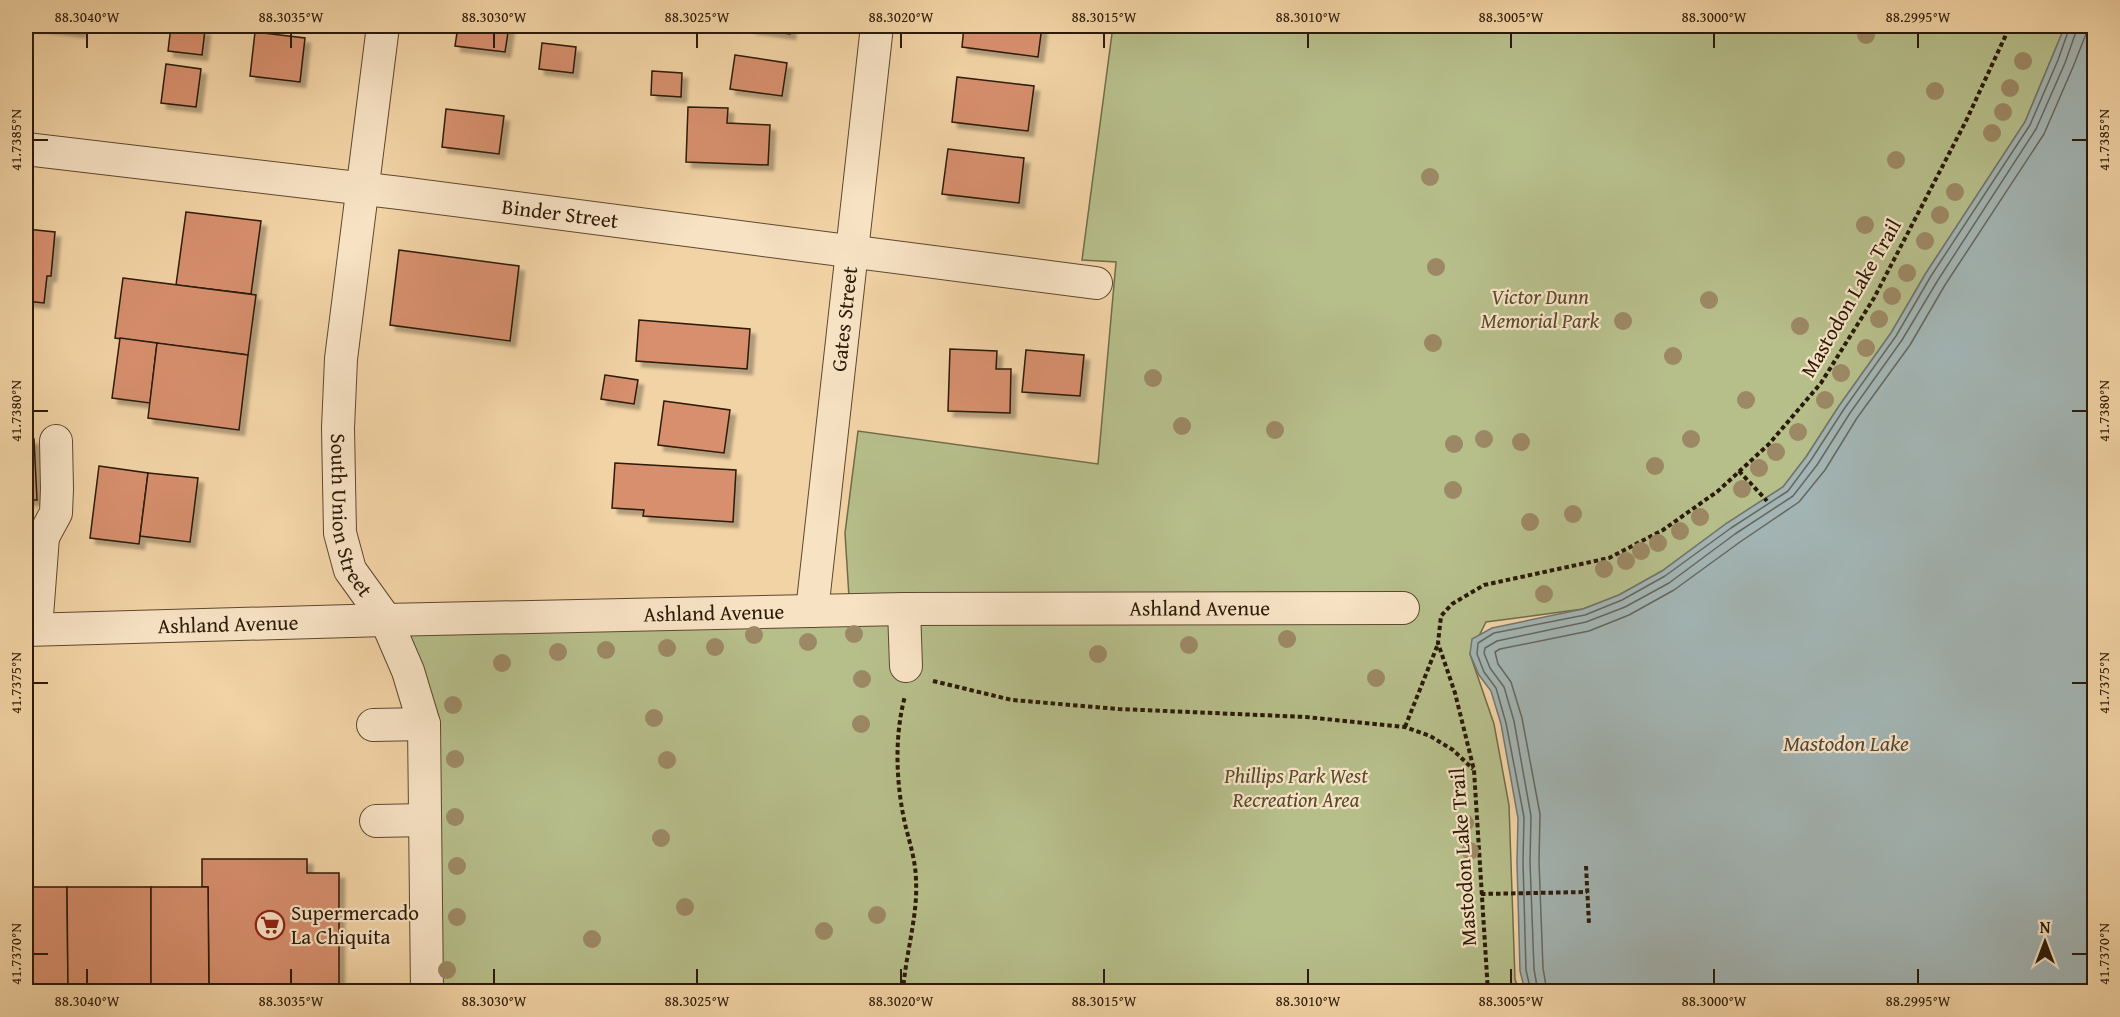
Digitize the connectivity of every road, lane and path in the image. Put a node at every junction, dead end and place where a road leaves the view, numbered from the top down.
1 (383, 26) edge
2 (877, 26) edge
3 (2010, 26) edge
4 (26, 149) edge
5 (363, 189) junction
6 (851, 250) junction
7 (1096, 283) dead end
8 (56, 441) dead end
9 (1739, 471) junction
10 (1767, 501) dead end
11 (34, 537) edge
12 (1403, 608) dead end
13 (904, 609) junction
14 (812, 611) junction
15 (386, 620) junction
16 (31, 630) edge
17 (1438, 643) junction
18 (909, 668) junction
19 (424, 724) junction
20 (373, 725) dead end
21 (1405, 727) junction
22 (1474, 770) junction
23 (424, 820) junction
24 (376, 821) dead end
25 (1586, 866) dead end
26 (1587, 892) junction
27 (1481, 894) junction
28 (1589, 924) dead end
29 (427, 992) edge
30 (903, 992) edge
31 (1488, 992) edge

1 - 5 street, South Union Street
2 - 6 street, Gates Street
3 - 9 path, Mastodon Lake Trail
4 - 5 street, Binder Street
5 - 6 street, Binder Street
5 - 15 street, South Union Street
6 - 7 street, Binder Street
6 - 14 street, Gates Street
8 - 11 street
9 - 10 path
9 - 17 path, Mastodon Lake Trail
11 - 16 street
12 - 13 street, Ashland Avenue
13 - 14 street, Ashland Avenue
13 - 18 street
14 - 15 street, Ashland Avenue
15 - 16 street, Ashland Avenue
15 - 19 street, South Union Street
17 - 21 path
17 - 22 path, Mastodon Lake Trail
18 - 21 path
18 - 30 path
19 - 20 street
19 - 23 street, South Union Street
21 - 22 path
22 - 27 path, Mastodon Lake Trail
23 - 24 street
23 - 29 street, South Union Street
25 - 26 path
26 - 27 path
26 - 28 path
27 - 31 path, Mastodon Lake Trail

